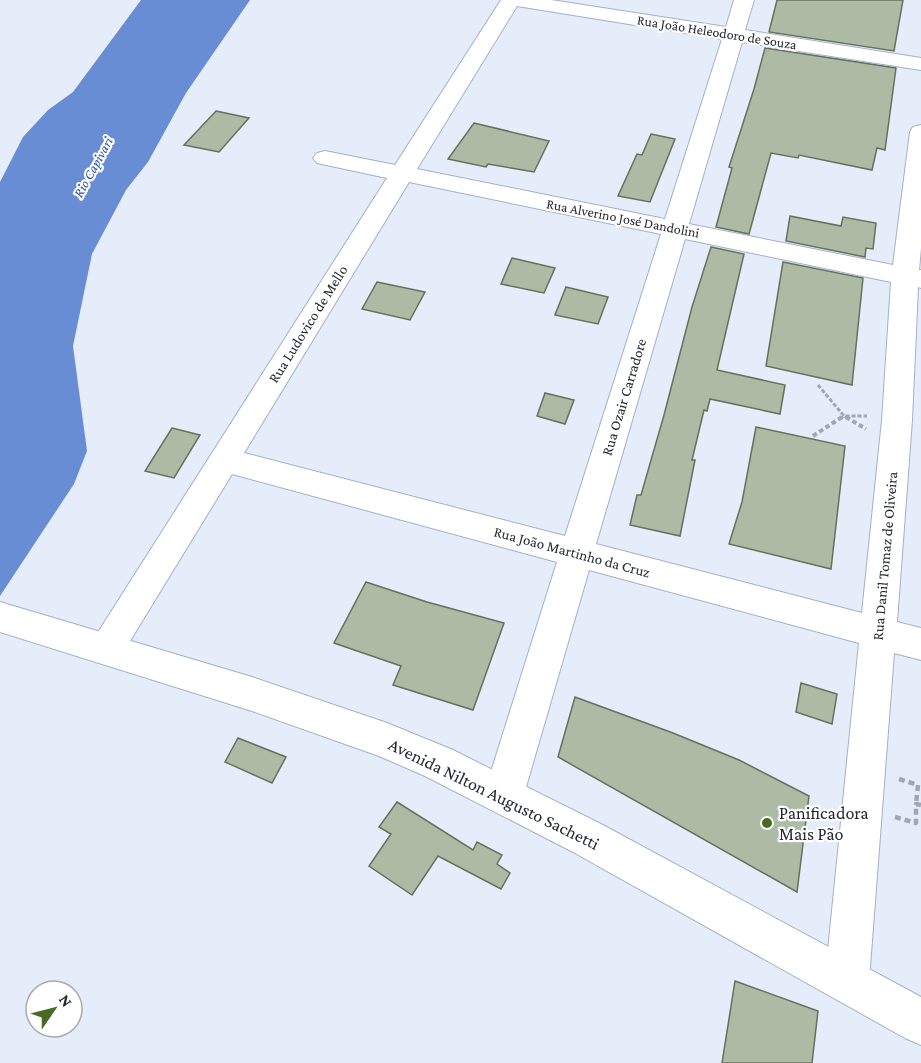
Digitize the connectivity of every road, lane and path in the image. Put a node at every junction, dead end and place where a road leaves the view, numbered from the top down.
1 (512, 0) edge
2 (744, 0) edge
3 (733, 34) junction
4 (921, 64) edge
5 (921, 132) edge
6 (324, 158) dead end
7 (402, 174) junction
8 (675, 229) junction
9 (913, 277) edge
10 (818, 385) dead end
11 (844, 416) junction
12 (896, 429) junction
13 (813, 436) dead end
14 (224, 460) junction
15 (577, 553) junction
16 (3, 618) edge
17 (878, 633) junction
18 (921, 644) edge
19 (106, 648) junction
20 (504, 795) junction
21 (848, 980) junction
22 (921, 1022) edge

1 - 3 street, Rua João Heleodoro de Souza
1 - 7 street, Rua Ludovico de Mello
2 - 3 street, Rua Ozair Carradore
3 - 4 street, Rua João Heleodoro de Souza
3 - 8 street, Rua Ozair Carradore
5 - 9 street, Rua Danil Tomaz de Oliveira
6 - 7 street, Rua Alverino José Dandolini
7 - 8 street, Rua Alverino José Dandolini
7 - 14 street, Rua Ludovico de Mello
8 - 9 street, Rua Alverino José Dandolini
8 - 15 street, Rua Ozair Carradore
9 - 12 street, Rua Danil Tomaz de Oliveira
10 - 11 path
11 - 12 path
11 - 12 path
11 - 13 path
12 - 17 street, Rua Danil Tomaz de Oliveira
14 - 15 street, Rua João Martinho da Cruz
14 - 19 street, Rua Ludovico de Mello
15 - 17 street, Rua João Martinho da Cruz
15 - 20 street, Rua Ozair Carradore
16 - 19 street, Avenida Nilton Augusto Sachetti
17 - 18 street, Rua João Martinho da Cruz
17 - 21 street, Rua Danil Tomaz de Oliveira
19 - 20 street, Avenida Nilton Augusto Sachetti
20 - 21 street, Avenida Nilton Augusto Sachetti
21 - 22 street, Avenida Nilton Augusto Sachetti

